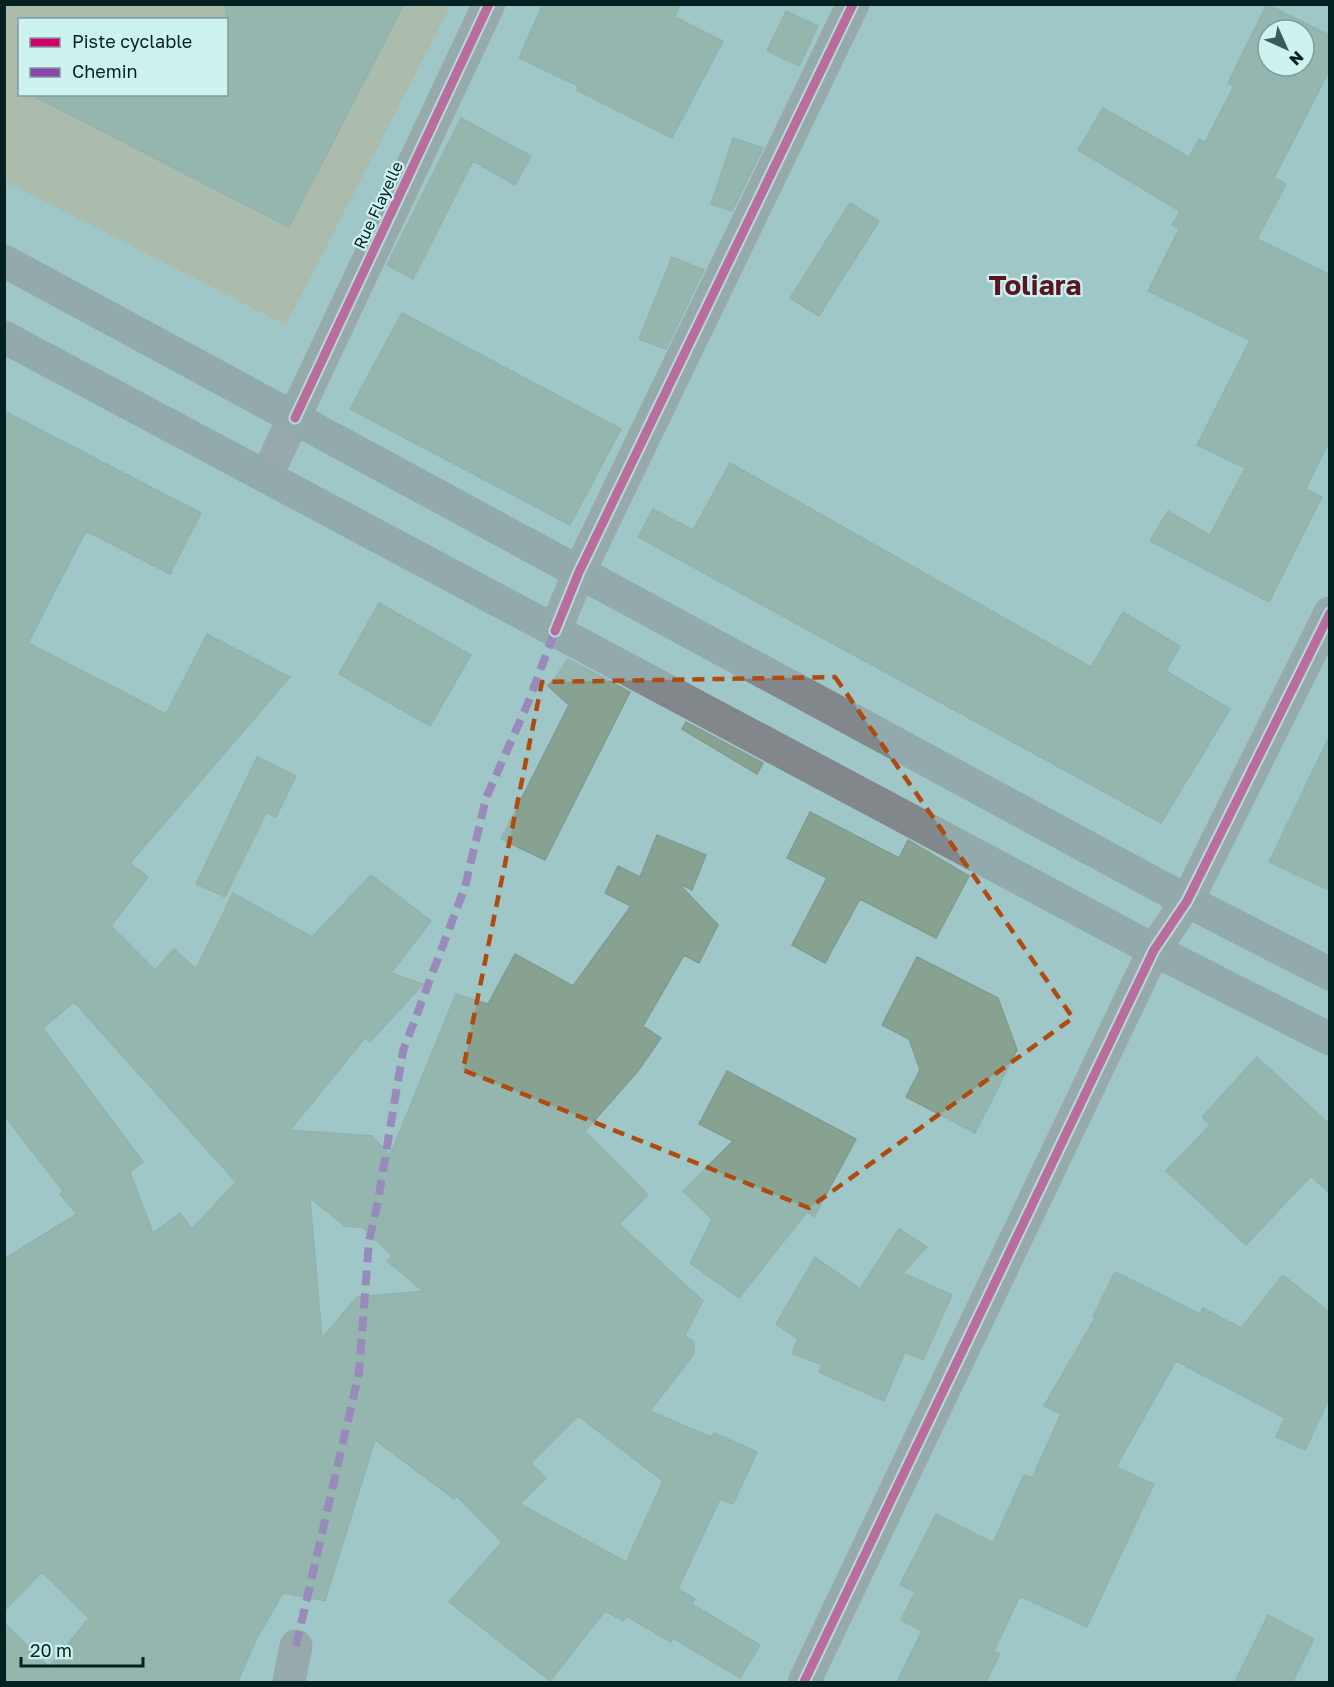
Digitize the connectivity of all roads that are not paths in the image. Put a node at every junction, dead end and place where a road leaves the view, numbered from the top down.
1 (489, 4) edge
2 (853, 4) edge
3 (4, 261) edge
4 (4, 337) edge
5 (295, 418) junction
6 (266, 477) junction
7 (579, 572) junction
8 (1329, 613) edge
9 (555, 631) junction
10 (1187, 901) junction
11 (1154, 950) junction
12 (1329, 974) edge
13 (1329, 1039) edge
14 (297, 1646) dead end
15 (289, 1683) edge
16 (804, 1683) edge

1 - 5 street, Rue Flayelle
2 - 7 street
3 - 5 main road
4 - 6 main road
5 - 6 street, Rue Flayelle
5 - 7 main road
6 - 9 main road
7 - 9 street
7 - 10 main road
8 - 10 street
9 - 11 main road
10 - 11 street
10 - 12 main road
11 - 13 main road
11 - 16 street
14 - 15 street

